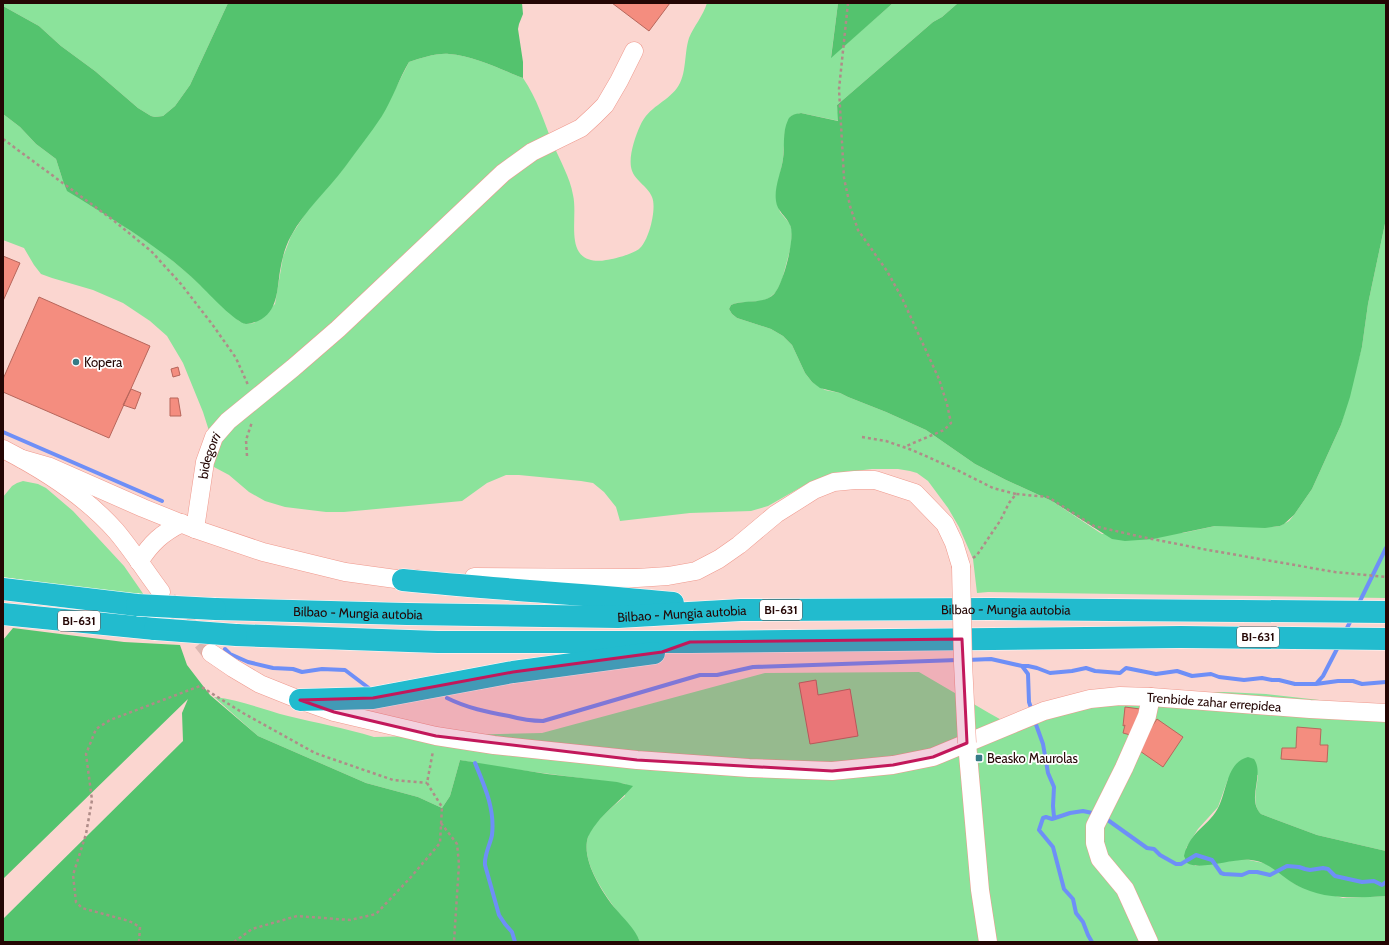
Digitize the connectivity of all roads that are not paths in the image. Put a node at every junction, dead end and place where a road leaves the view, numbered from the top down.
1 (634, 51) dead end
2 (3, 449) edge
3 (22, 459) junction
4 (188, 526) junction
5 (139, 562) junction
6 (402, 580) junction
7 (3, 589) edge
8 (161, 592) tunnel mouth
9 (742, 610) junction
10 (1386, 612) edge
11 (3, 614) edge
12 (1386, 639) edge
13 (690, 642) junction
14 (211, 652) tunnel mouth
15 (1151, 697) junction
16 (300, 700) junction
17 (1386, 713) edge
18 (967, 743) junction
19 (988, 942) edge
20 (1149, 942) edge

1 - 4 street, bidegorri
2 - 3 street
3 - 4 street
3 - 5 street
4 - 5 street
4 - 6 street
5 - 8 street
6 - 9 highway
6 - 18 street, bridge
7 - 9 highway, Bilbao - Mungia autobia / BI-631, bridge
9 - 10 highway, Bilbao - Mungia autobia / BI-631
11 - 13 highway, Bilbao - Mungia autobia / BI-631, bridge
12 - 13 highway, Bilbao - Mungia autobia / BI-631
13 - 16 highway
14 - 16 street, Trenbide zahar errepidea
15 - 17 street, Trenbide zahar errepidea
15 - 18 street, Trenbide zahar errepidea
15 - 20 street
16 - 18 street, Trenbide zahar errepidea
18 - 19 street

